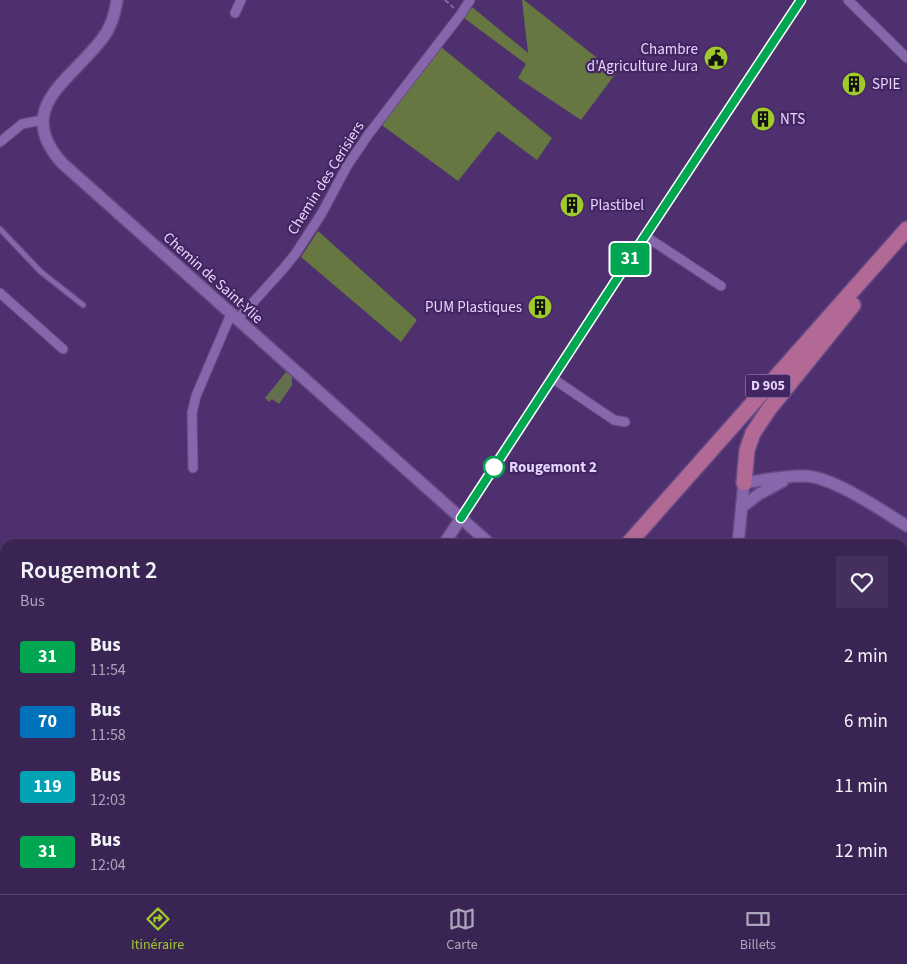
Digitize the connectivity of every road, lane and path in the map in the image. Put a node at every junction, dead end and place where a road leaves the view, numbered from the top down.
1 (117, 0) edge
2 (240, 0) edge
3 (445, 0) edge
4 (470, 0) edge
5 (801, 0) edge
6 (848, 0) edge
7 (235, 13) dead end
8 (461, 14) junction
9 (907, 58) edge
10 (42, 120) junction
11 (0, 142) edge
12 (0, 229) edge
13 (907, 229) edge
14 (645, 236) junction
15 (907, 237) edge
16 (721, 286) dead end
17 (0, 293) edge
18 (83, 306) dead end
19 (234, 317) junction
20 (63, 349) dead end
21 (552, 378) junction
22 (625, 422) dead end
23 (193, 468) dead end
24 (789, 478) junction
25 (744, 483) junction
26 (742, 507) junction
27 (461, 518) junction
28 (907, 526) edge
29 (447, 539) edge
30 (484, 539) edge
31 (632, 539) edge
32 (739, 539) edge

1 - 10 street
2 - 7 street
3 - 8 path
4 - 8 street, Chemin des Cerisiers
5 - 14 street
6 - 9 street
8 - 19 street, Chemin des Cerisiers
10 - 11 street
10 - 19 street, Chemin de Saint-Ylie
12 - 18 lane
13 - 31 main road, D 905
14 - 16 street
14 - 21 street
15 - 25 main road
17 - 20 street
19 - 23 street
19 - 27 street, Chemin de Saint-Ylie
21 - 22 street
21 - 27 street
24 - 25 street
24 - 26 street
24 - 28 street
25 - 26 street
26 - 32 street
27 - 29 street
27 - 30 street, Chemin de Saint-Ylie

